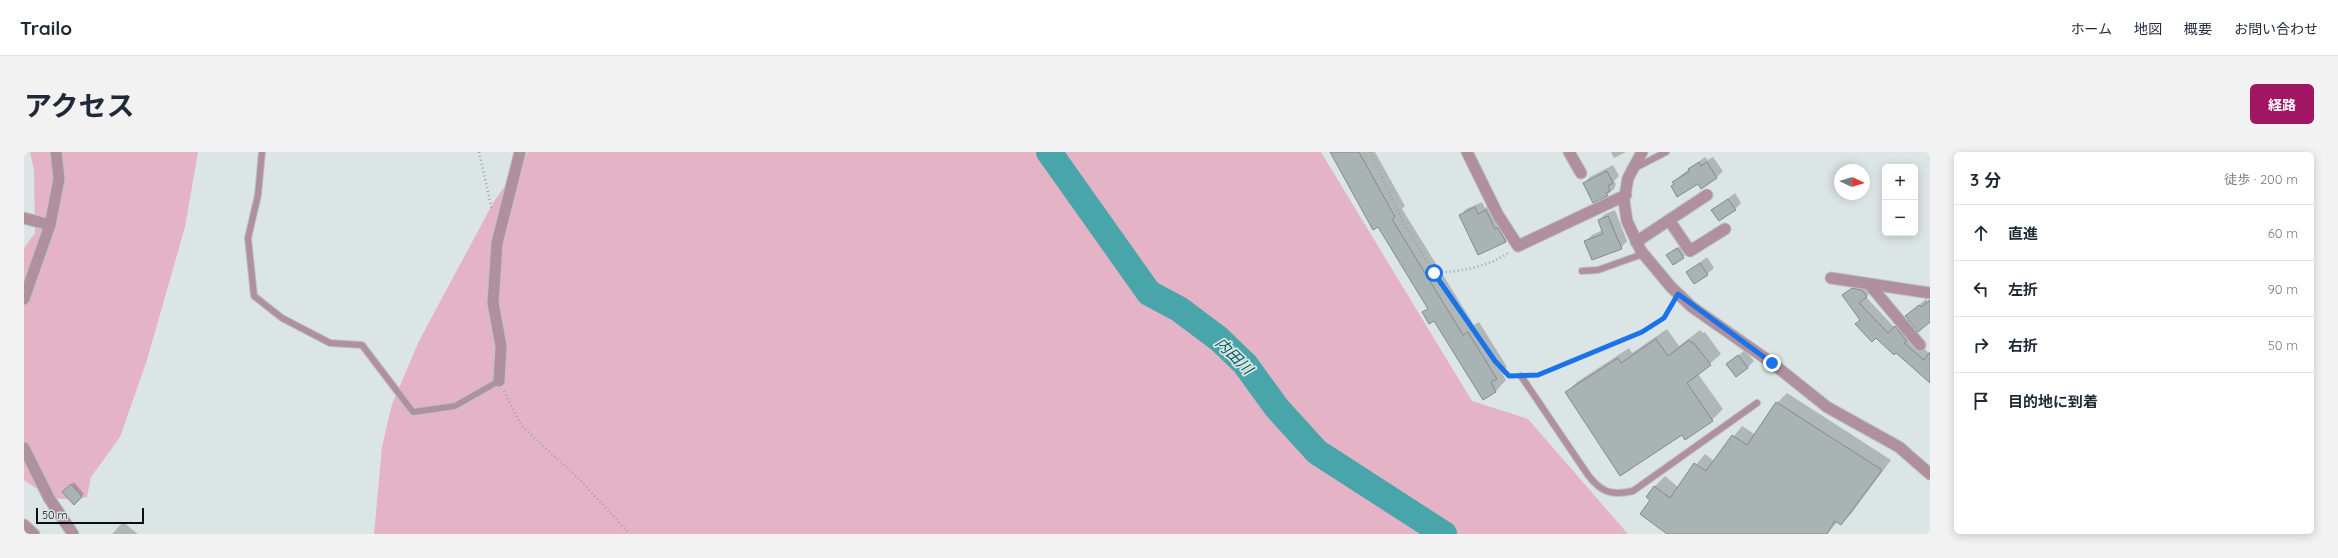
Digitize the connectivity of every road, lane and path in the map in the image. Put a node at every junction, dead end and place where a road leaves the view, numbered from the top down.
1 (56, 152) edge
2 (262, 152) edge
3 (479, 152) edge
4 (520, 152) edge
5 (1370, 152) edge
6 (1467, 152) edge
7 (1569, 152) edge
8 (1642, 152) edge
9 (1666, 152) edge
10 (1633, 169) junction
11 (1581, 174) dead end
12 (1626, 195) junction
13 (1707, 195) dead end
14 (492, 215) dead end
15 (24, 218) edge
16 (1669, 220) junction
17 (50, 225) junction
18 (1725, 229) dead end
19 (1636, 242) junction
20 (1518, 246) junction
21 (1643, 254) junction
22 (1582, 271) dead end
23 (1434, 273) junction
24 (1831, 278) dead end
25 (1869, 284) junction
26 (1930, 293) edge
27 (1678, 294) junction
28 (24, 299) edge
29 (1920, 344) dead end
30 (1521, 376) junction
31 (499, 381) junction
32 (1757, 403) dead end
33 (24, 448) edge
34 (1930, 474) edge
35 (24, 525) edge
36 (34, 534) edge
37 (73, 534) edge
38 (630, 534) edge

1 - 17 street
2 - 31 lane
3 - 14 path
4 - 31 street
5 - 23 path
6 - 20 street
7 - 11 street
8 - 10 street
9 - 10 lane
10 - 12 street
12 - 19 street
12 - 20 street
13 - 16 street
15 - 17 street
16 - 18 street
16 - 19 street
17 - 28 street
19 - 21 street
20 - 23 path
21 - 22 lane
21 - 27 street
23 - 30 path
24 - 25 street
25 - 26 street
25 - 29 street
27 - 30 path
27 - 34 street
30 - 32 lane
31 - 38 path
33 - 37 street
35 - 36 street

